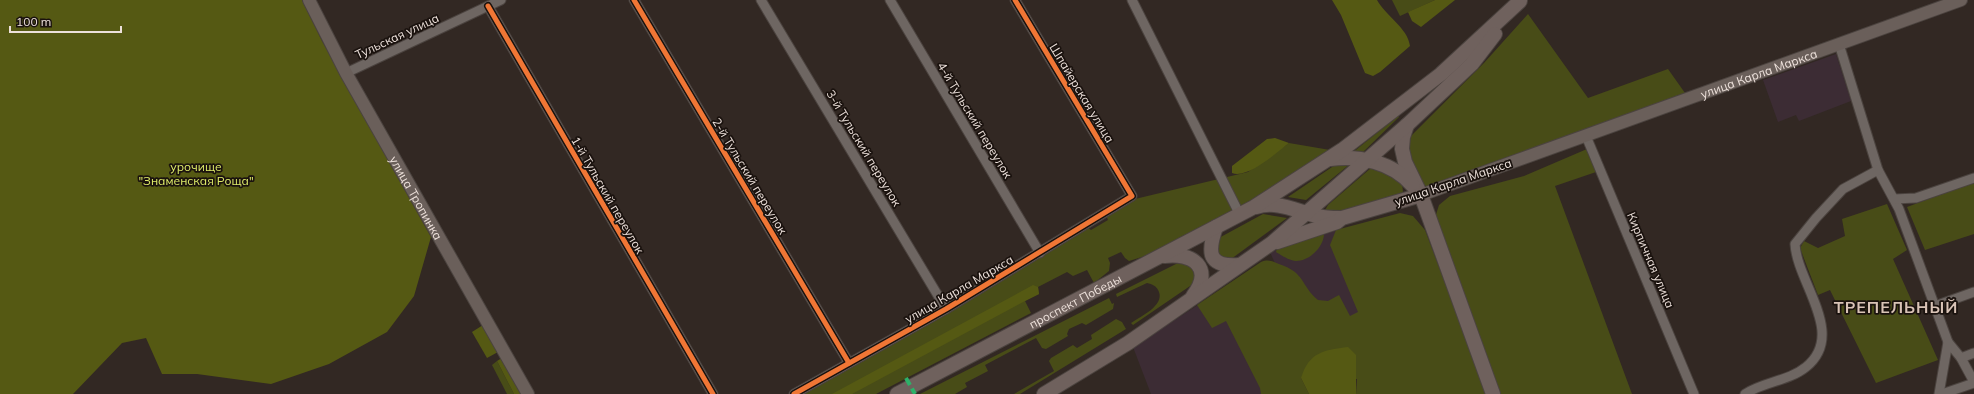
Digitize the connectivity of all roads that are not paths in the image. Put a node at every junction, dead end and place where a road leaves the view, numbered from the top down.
1 (309, 0) edge
2 (501, 0) edge
3 (634, 0) edge
4 (761, 0) edge
5 (890, 0) edge
6 (1015, 0) edge
7 (1132, 0) edge
8 (1962, 0) edge
9 (1520, 1) edge
10 (488, 6) junction
11 (1839, 44) junction
12 (346, 73) junction
13 (1407, 125) junction
14 (1586, 136) junction
15 (1329, 159) junction
16 (1368, 161) junction
17 (1878, 170) junction
18 (1974, 178) edge
19 (1421, 195) junction
20 (1132, 196) joint
21 (1894, 199) junction
22 (1254, 207) junction
23 (1306, 212) junction
24 (1240, 215) junction
25 (1342, 218) junction
26 (1216, 227) junction
27 (1272, 243) junction
28 (1040, 253) junction
29 (1161, 256) junction
30 (1239, 265) junction
31 (1974, 292) edge
32 (1189, 301) junction
33 (1935, 306) junction
34 (946, 308) junction
35 (1948, 342) junction
36 (1974, 354) edge
37 (1961, 358) junction
38 (849, 363) junction
39 (1974, 383) edge
40 (528, 394) edge
41 (713, 394) edge
42 (794, 394) edge
43 (897, 394) edge
44 (1044, 394) edge
45 (1493, 394) edge
46 (1694, 394) edge
47 (1745, 394) edge
48 (1941, 394) edge

1 - 12 main road, улица Тропинка
2 - 10 street, Тульская улица
3 - 38 street, 2-й Тульский переулок
4 - 34 street, 3-й Тульский переулок
5 - 28 street, 4-й Тульский переулок
6 - 20 street, Шпайерская улица
7 - 24 street
8 - 11 main road, улица Карла Маркса
9 - 13 main road
9 - 15 main road, проспект Победы
10 - 12 street, Тульская улица
10 - 41 street, 1-й Тульский переулок
11 - 14 main road, улица Карла Маркса
11 - 17 street
12 - 40 main road, улица Тропинка
13 - 16 main road
13 - 19 main road
14 - 19 main road, улица Карла Маркса
14 - 46 street, Кирпичная улица
15 - 16 main road
15 - 22 main road, проспект Победы
16 - 19 main road
16 - 23 main road
17 - 21 street
17 - 47 street
18 - 21 street
19 - 25 main road, улица Карла Маркса
19 - 45 main road
20 - 28 street, улица Карла Маркса
21 - 33 street
22 - 23 main road
22 - 24 main road, проспект Победы
23 - 25 main road
23 - 27 main road
24 - 26 main road, проспект Победы
25 - 27 main road, улица Карла Маркса
26 - 29 main road, проспект Победы
26 - 30 main road
27 - 30 main road
28 - 34 street, улица Карла Маркса
29 - 32 main road
29 - 43 main road, проспект Победы
30 - 32 main road
31 - 33 street
32 - 44 main road
33 - 35 street
34 - 38 street, улица Карла Маркса
35 - 37 street
35 - 48 street
36 - 37 street
37 - 39 street
38 - 42 street, улица Карла Маркса
39 - 48 street

